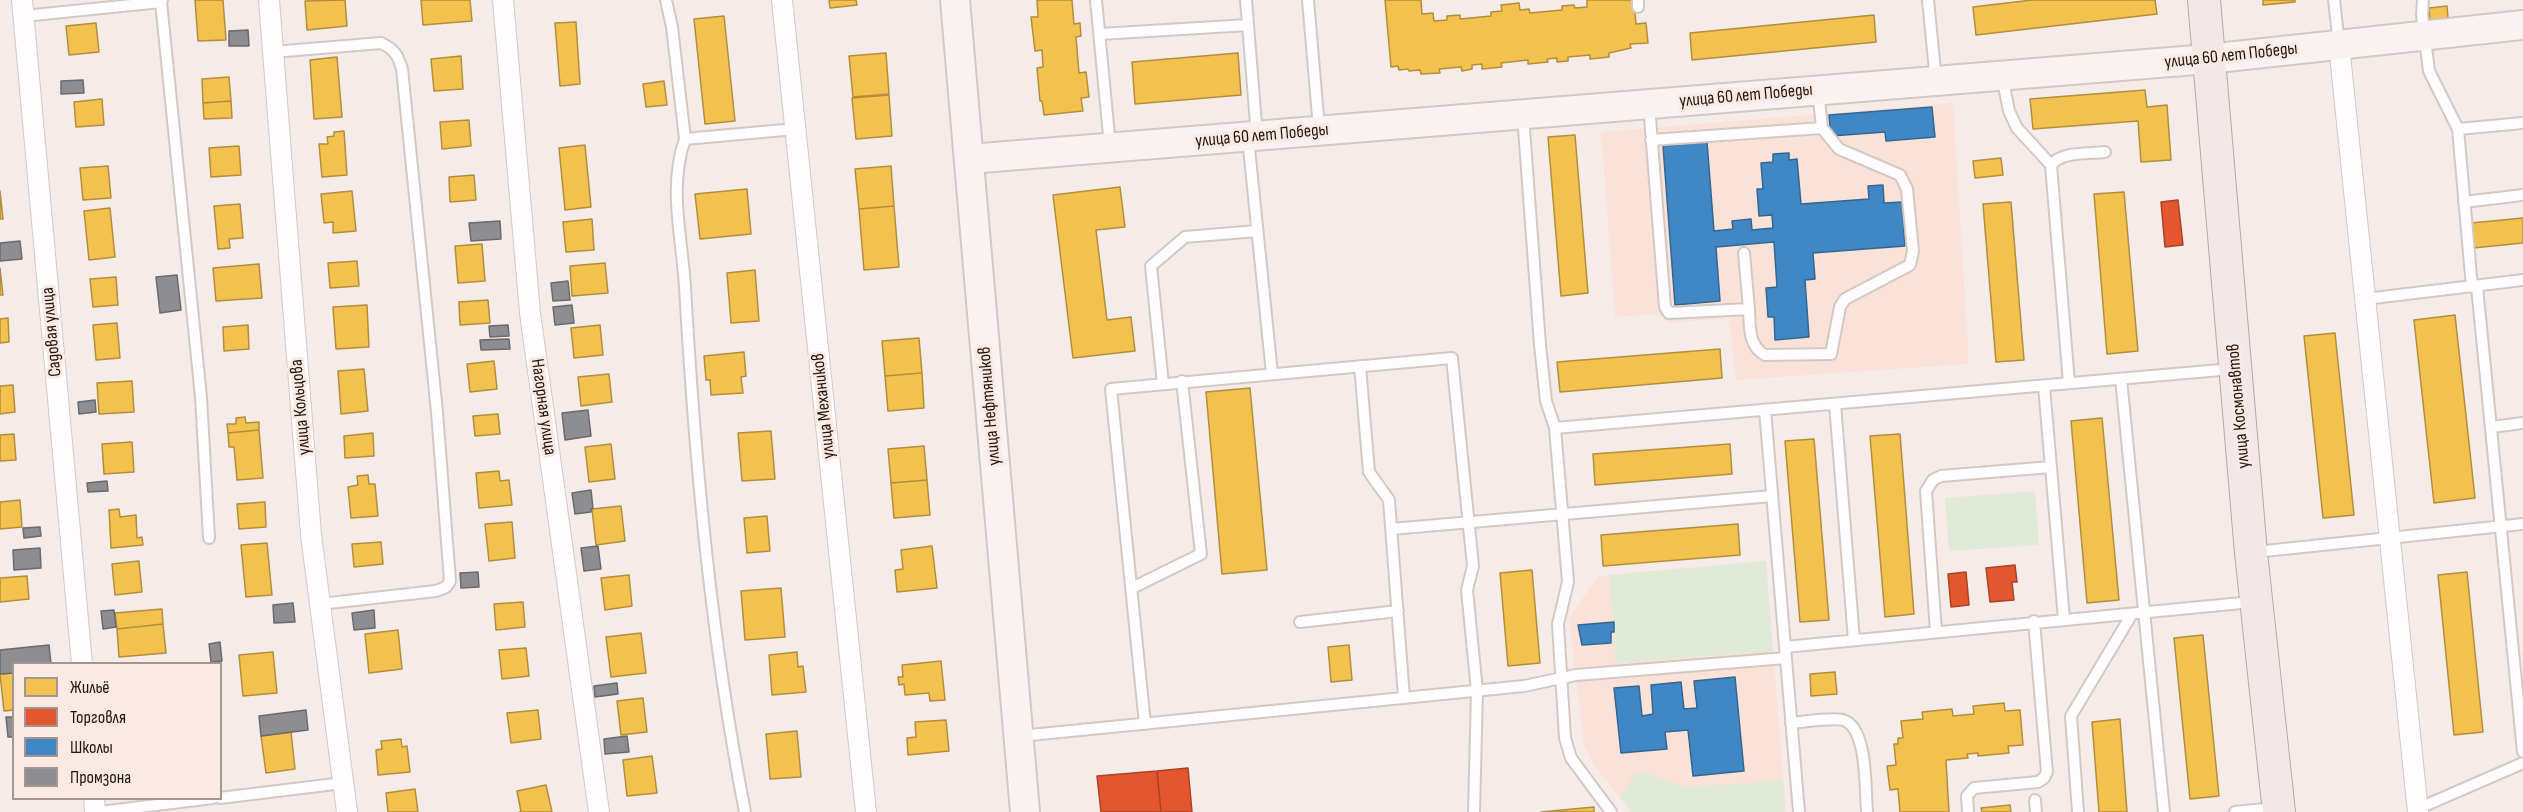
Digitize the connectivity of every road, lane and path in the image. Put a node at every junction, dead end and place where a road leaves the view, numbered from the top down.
1 (269, 0) edge
2 (503, 0) edge
3 (666, 0) edge
4 (782, 0) edge
5 (956, 0) edge
6 (1096, 0) edge
7 (1246, 0) edge
8 (1308, 0) edge
9 (1928, 0) edge
10 (2204, 0) edge
11 (2334, 0) edge
12 (2423, 0) edge
13 (162, 1) edge
14 (23, 8) edge
15 (1248, 25) junction
16 (2523, 25) edge
17 (1100, 34) junction
18 (2424, 36) junction
19 (2339, 45) junction
20 (273, 52) junction
21 (2208, 59) junction
22 (2001, 76) junction
23 (1936, 81) junction
24 (1818, 90) junction
25 (1649, 104) junction
26 (1523, 115) junction
27 (2523, 123) edge
28 (1822, 128) junction
29 (795, 129) junction
30 (2458, 129) junction
31 (1319, 131) junction
32 (1253, 137) junction
33 (685, 139) junction
34 (1651, 140) junction
35 (1110, 148) junction
36 (2106, 153) dead end
37 (969, 159) junction
38 (2051, 165) junction
39 (2523, 195) edge
40 (2464, 202) junction
41 (1257, 231) junction
42 (1744, 253) dead end
43 (2523, 280) edge
44 (2475, 287) junction
45 (2365, 299) junction
46 (1749, 309) junction
47 (1360, 366) junction
48 (2235, 369) junction
49 (1272, 374) junction
50 (2121, 379) junction
51 (1182, 381) junction
52 (1163, 384) junction
53 (2069, 384) junction
54 (2044, 386) junction
55 (1835, 404) junction
56 (1765, 410) junction
57 (2523, 423) edge
58 (2492, 427) junction
59 (1555, 428) junction
60 (2051, 467) junction
61 (1772, 496) junction
62 (1562, 514) junction
63 (1469, 522) junction
64 (2523, 524) edge
65 (2502, 526) junction
66 (1391, 528) junction
67 (209, 538) dead end
68 (2390, 538) junction
69 (2251, 553) junction
70 (1132, 588) junction
71 (2256, 602) junction
72 (320, 604) junction
73 (1398, 611) junction
74 (2144, 613) junction
75 (2132, 614) junction
76 (2064, 619) junction
77 (2034, 621) junction
78 (1299, 622) dead end
79 (1936, 632) junction
80 (1854, 640) junction
81 (1785, 652) junction
82 (82, 662) edge
83 (1559, 677) junction
84 (1477, 691) junction
85 (1404, 698) junction
86 (1791, 723) junction
87 (1145, 724) junction
88 (1019, 736) junction
89 (2523, 752) edge
90 (2523, 762) edge
91 (342, 783) junction
92 (222, 798) edge
93 (197, 800) edge
94 (2035, 800) dead end
95 (2279, 810) edge
96 (2418, 811) edge
97 (100, 812) edge
98 (346, 812) edge
99 (599, 812) edge
100 (745, 812) edge
101 (866, 812) edge
102 (1025, 812) edge
103 (1474, 812) edge
104 (1611, 812) edge
105 (1799, 812) edge
106 (1867, 812) edge
107 (1968, 812) edge
108 (2036, 812) edge
109 (2078, 812) edge
110 (2164, 812) edge
111 (2235, 812) edge

1 - 20 street, улица Кольцова
2 - 99 street, Нагорная улица
3 - 33 lane
4 - 29 street, улица Механиков
5 - 37 street, улица Нефтяников
6 - 17 lane
7 - 15 lane
8 - 31 lane
9 - 23 lane
10 - 21 main road, улица Космонавтов
11 - 19 lane
12 - 18 lane
13 - 14 lane
13 - 67 lane
14 - 82 street, Садовая улица
15 - 17 lane
15 - 32 lane
16 - 18 street, улица 60 лет Победы
17 - 35 lane
18 - 19 street, улица 60 лет Победы
18 - 30 lane
19 - 21 street, улица 60 лет Победы
19 - 45 street
20 - 72 street, улица Кольцова
20 - 72 lane
21 - 22 street, улица 60 лет Победы
21 - 48 main road, улица Космонавтов
22 - 23 street, улица 60 лет Победы
22 - 38 lane
23 - 24 street, улица 60 лет Победы
24 - 25 street, улица 60 лет Победы
24 - 28 lane
25 - 26 street, улица 60 лет Победы
25 - 34 lane
26 - 31 street, улица 60 лет Победы
26 - 59 lane
27 - 30 lane
28 - 34 lane
28 - 46 lane
29 - 33 lane
29 - 101 street, улица Механиков
30 - 40 lane
31 - 32 street, улица 60 лет Победы
32 - 35 street, улица 60 лет Победы
32 - 41 lane
33 - 100 lane
34 - 46 lane
35 - 37 street, улица 60 лет Победы
36 - 38 lane
37 - 88 street, улица Нефтяников
38 - 53 lane
39 - 40 lane
40 - 44 lane
41 - 49 lane
41 - 52 lane
42 - 46 lane
43 - 44 lane
44 - 45 lane
44 - 58 lane
45 - 68 street
47 - 49 lane
47 - 63 lane
47 - 66 lane
48 - 50 lane
48 - 69 main road, улица Космонавтов
49 - 51 lane
50 - 53 lane
50 - 74 lane
51 - 52 lane
51 - 70 lane
52 - 70 lane
53 - 54 lane
54 - 55 lane
54 - 60 lane
55 - 56 lane
55 - 80 lane
56 - 59 lane
56 - 61 lane
57 - 58 lane
58 - 65 lane
59 - 62 lane
60 - 76 lane
60 - 79 lane
61 - 62 lane
61 - 81 lane
62 - 63 lane
62 - 83 lane
63 - 66 lane
63 - 84 lane
64 - 65 lane
65 - 68 lane
65 - 89 lane
66 - 73 lane
68 - 69 lane
68 - 96 street
69 - 71 main road, улица Космонавтов
70 - 87 lane
71 - 74 lane
71 - 95 main road, улица Космонавтов
72 - 91 street, улица Кольцова
73 - 78 lane
73 - 85 lane
74 - 75 lane
74 - 110 lane
75 - 76 lane
75 - 109 lane
76 - 77 lane
77 - 79 lane
77 - 107 lane
79 - 80 lane
80 - 81 lane
81 - 83 lane
81 - 86 lane
83 - 84 lane
83 - 104 lane
84 - 85 lane
84 - 103 lane
85 - 87 lane
86 - 105 lane
86 - 106 lane
87 - 88 lane
88 - 102 street, улица Нефтяников
90 - 96 lane
91 - 92 lane
91 - 98 street, улица Кольцова
93 - 97 lane
94 - 108 lane
95 - 111 lane

